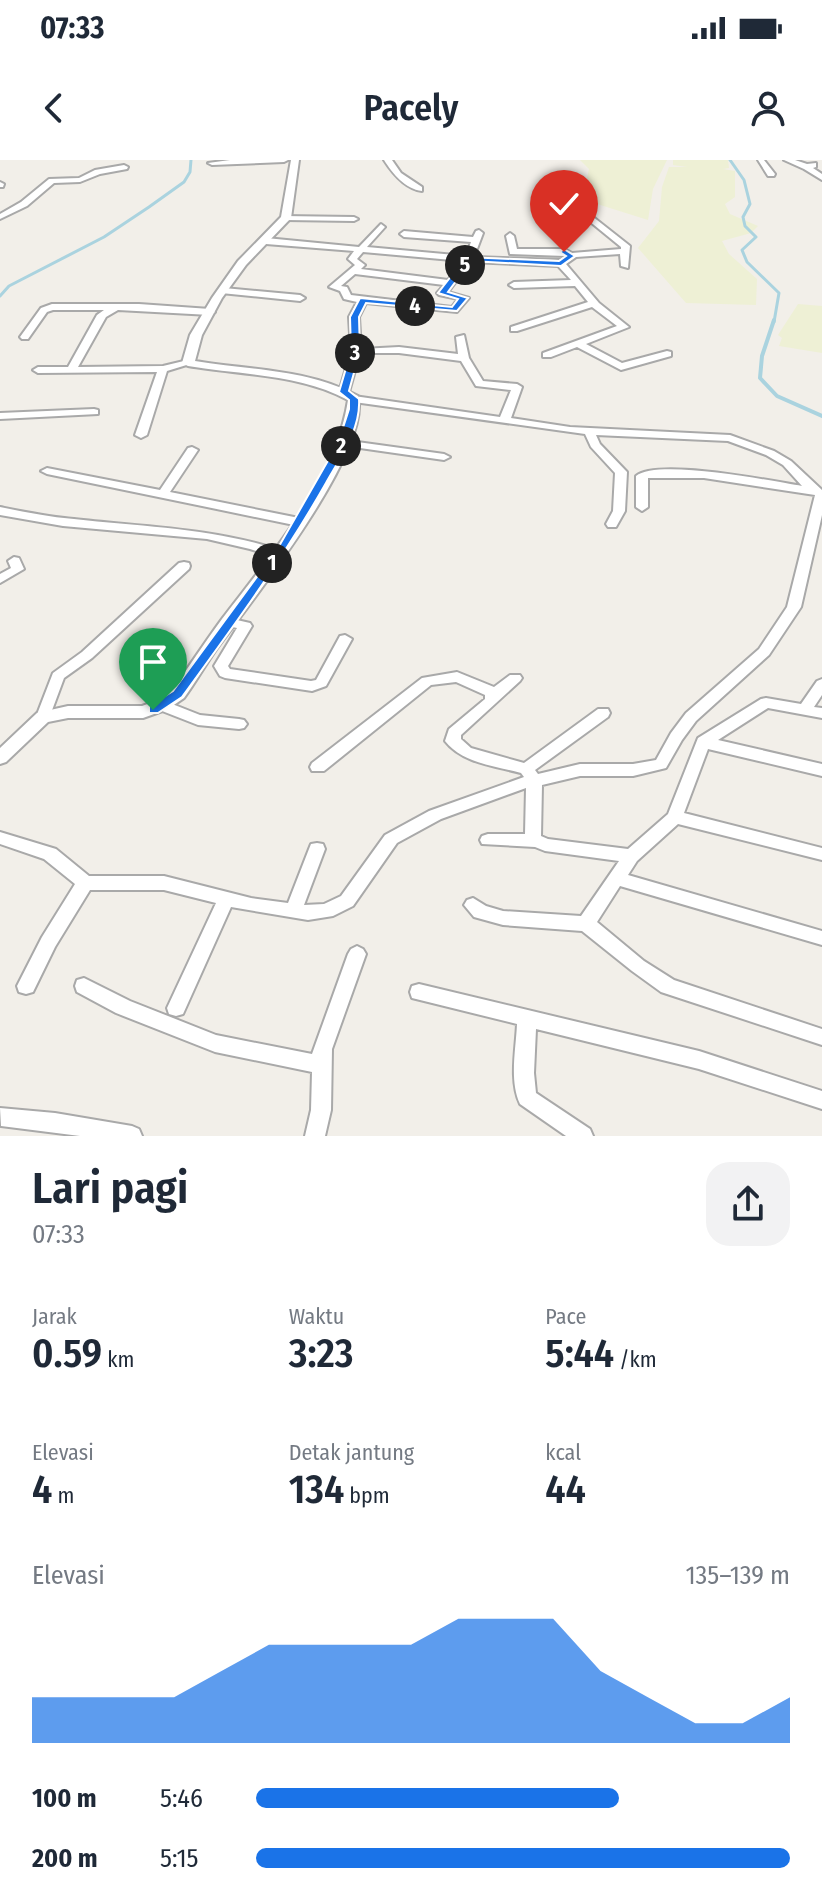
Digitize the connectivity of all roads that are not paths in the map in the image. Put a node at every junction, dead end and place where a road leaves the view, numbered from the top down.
1 (284, 160) edge
2 (295, 160) edge
3 (388, 160) edge
4 (761, 160) edge
5 (775, 160) edge
6 (788, 160) edge
7 (212, 163) dead end
8 (813, 165) edge
9 (124, 167) dead end
10 (771, 174) dead end
11 (822, 178) edge
12 (419, 189) dead end
13 (564, 196) dead end
14 (0, 217) edge
15 (286, 218) junction
16 (354, 219) dead end
17 (381, 227) dead end
18 (510, 236) dead end
19 (266, 241) junction
20 (362, 247) junction
21 (389, 250) junction
22 (624, 251) junction
23 (571, 256) junction
24 (469, 259) junction
25 (561, 263) junction
26 (625, 266) dead end
27 (353, 271) junction
28 (451, 283) junction
29 (576, 283) junction
30 (514, 285) dead end
31 (224, 291) junction
32 (300, 298) dead end
33 (363, 300) junction
34 (594, 304) junction
35 (116, 308) junction
36 (210, 312) junction
37 (514, 329) dead end
38 (25, 337) dead end
39 (461, 337) dead end
40 (578, 344) junction
41 (363, 351) dead end
42 (667, 354) dead end
43 (547, 355) dead end
44 (464, 358) junction
45 (188, 363) junction
46 (163, 369) junction
47 (38, 370) dead end
48 (71, 370) junction
49 (349, 396) junction
50 (94, 412) dead end
51 (0, 416) edge
52 (504, 421) junction
53 (589, 430) junction
54 (141, 435) dead end
55 (343, 443) junction
56 (192, 450) dead end
57 (444, 457) dead end
58 (47, 471) dead end
59 (164, 493) junction
60 (819, 493) edge
61 (642, 507) dead end
62 (0, 511) edge
63 (299, 522) junction
64 (612, 524) dead end
65 (278, 554) junction
66 (14, 561) dead end
67 (184, 566) dead end
68 (0, 579) edge
69 (228, 622) junction
70 (345, 639) dead end
71 (515, 678) dead end
72 (822, 684) edge
73 (492, 697) junction
74 (162, 705) junction
75 (814, 711) edge
76 (603, 713) dead end
77 (43, 717) junction
78 (239, 724) dead end
79 (703, 742) junction
80 (0, 758) edge
81 (318, 767) dead end
82 (822, 770) edge
83 (530, 774) junction
84 (675, 817) junction
85 (0, 838) edge
86 (488, 840) dead end
87 (536, 841) junction
88 (317, 849) dead end
89 (822, 854) edge
90 (631, 856) junction
91 (618, 879) junction
92 (85, 883) junction
93 (226, 899) junction
94 (473, 905) dead end
95 (294, 910) junction
96 (586, 924) junction
97 (822, 938) edge
98 (357, 954) dead end
99 (26, 986) dead end
100 (84, 986) dead end
101 (419, 992) dead end
102 (176, 1008) dead end
103 (527, 1018) junction
104 (822, 1037) edge
105 (322, 1065) junction
106 (822, 1100) edge
107 (1, 1117) edge
108 (585, 1135) edge
109 (132, 1136) edge
110 (315, 1136) edge

1 - 7 street
2 - 15 street
3 - 12 street
4 - 5 street
4 - 10 street
6 - 8 street
8 - 11 street
9 - 14 street
13 - 22 street
15 - 16 street
15 - 19 street
17 - 20 street
18 - 23 street
19 - 20 street
19 - 31 street
20 - 21 street
20 - 27 street
21 - 24 street
21 - 24 street
22 - 23 street
22 - 26 street
23 - 25 street
24 - 25 street
24 - 28 street
25 - 29 street
27 - 28 street
27 - 33 street
28 - 33 street
29 - 30 street
29 - 34 street
31 - 32 street
31 - 36 street
33 - 49 street
34 - 37 street
34 - 40 street
35 - 36 street
35 - 38 street
35 - 48 street
36 - 45 street
39 - 44 street
40 - 42 street
40 - 43 street
41 - 44 street
44 - 52 street
45 - 46 street
45 - 49 street
46 - 48 street
46 - 54 street
47 - 48 street
49 - 52 street
49 - 55 street
50 - 51 street
52 - 53 street
53 - 60 street
53 - 64 street
55 - 57 street
55 - 63 street
56 - 59 street
58 - 59 street
59 - 63 street
60 - 61 street
60 - 83 street
62 - 65 street
63 - 65 street
65 - 69 street
66 - 68 street
67 - 77 street
69 - 70 street
69 - 74 street
71 - 73 street
72 - 75 street
73 - 81 street
73 - 83 street
74 - 77 street
74 - 78 street
75 - 79 street
76 - 83 street
77 - 80 street
79 - 82 street
79 - 84 street
83 - 87 street
83 - 95 street
84 - 89 street
84 - 90 street
85 - 92 street
86 - 87 street
87 - 90 street
88 - 95 street
90 - 91 street
91 - 96 street
91 - 97 street
92 - 93 street
92 - 99 street
93 - 95 street
93 - 102 street
94 - 96 street
96 - 104 street
98 - 105 street
100 - 105 street
101 - 103 street
103 - 106 street
103 - 108 street
105 - 110 street
107 - 109 street

